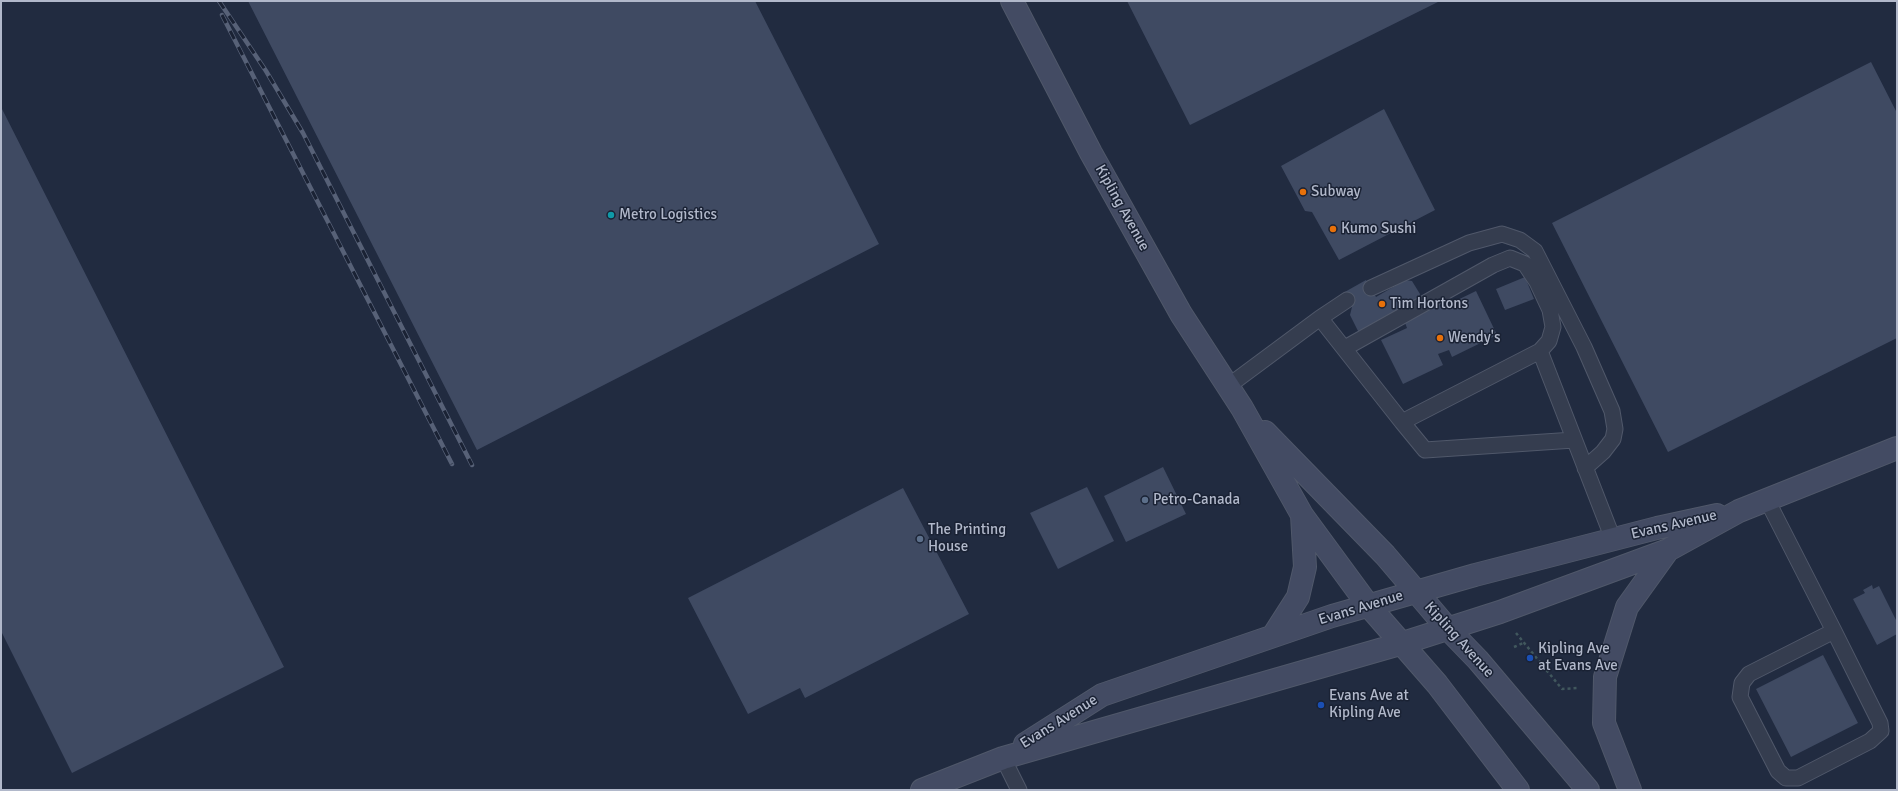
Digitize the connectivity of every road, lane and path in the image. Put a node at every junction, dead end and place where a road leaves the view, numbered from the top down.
1 (1012, 1) edge
2 (1371, 288) dead end
3 (1347, 300) dead end
4 (1320, 318) junction
5 (1345, 348) junction
6 (1540, 351) junction
7 (1227, 387) junction
8 (1242, 408) junction
9 (1402, 422) junction
10 (1574, 440) junction
11 (1897, 448) edge
12 (1585, 468) junction
13 (1767, 500) junction
14 (1739, 511) junction
15 (1302, 515) junction
16 (1613, 539) junction
17 (1668, 550) junction
18 (1416, 591) junction
19 (1368, 605) junction
20 (1448, 629) junction
21 (1834, 632) junction
22 (1516, 633) dead end
23 (1273, 636) junction
24 (1523, 643) junction
25 (1400, 644) junction
26 (1514, 647) dead end
27 (1585, 688) dead end
28 (1003, 758) junction
29 (922, 790) edge
30 (1019, 790) edge
31 (1518, 790) edge
32 (1588, 790) edge
33 (1630, 790) edge

1 - 7 main road, Kipling Avenue
2 - 12 lane
3 - 4 lane
4 - 5 lane
4 - 7 lane
5 - 6 lane
5 - 9 lane
6 - 9 lane
6 - 10 lane
7 - 8 main road, Kipling Avenue
8 - 15 main road, Kipling Avenue
8 - 18 main road, Kipling Avenue
9 - 10 lane
10 - 12 lane
11 - 13 main road, Evans Avenue
12 - 16 lane
13 - 14 main road, Evans Avenue
13 - 21 lane
14 - 16 main road, Evans Avenue
14 - 17 main road, Evans Avenue
15 - 19 main road, Kipling Avenue
15 - 23 main road
16 - 18 main road, Evans Avenue
17 - 20 main road, Evans Avenue
17 - 33 main road
18 - 19 main road, Evans Avenue
18 - 20 main road, Kipling Avenue
19 - 23 main road, Evans Avenue
19 - 25 main road, Kipling Avenue
20 - 25 main road, Evans Avenue
20 - 32 main road, Kipling Avenue
21 - 21 lane
22 - 24 path
23 - 28 main road, Evans Avenue
24 - 26 path
24 - 27 path
25 - 28 main road, Evans Avenue
25 - 31 main road, Kipling Avenue
28 - 29 main road, Evans Avenue
28 - 30 lane

